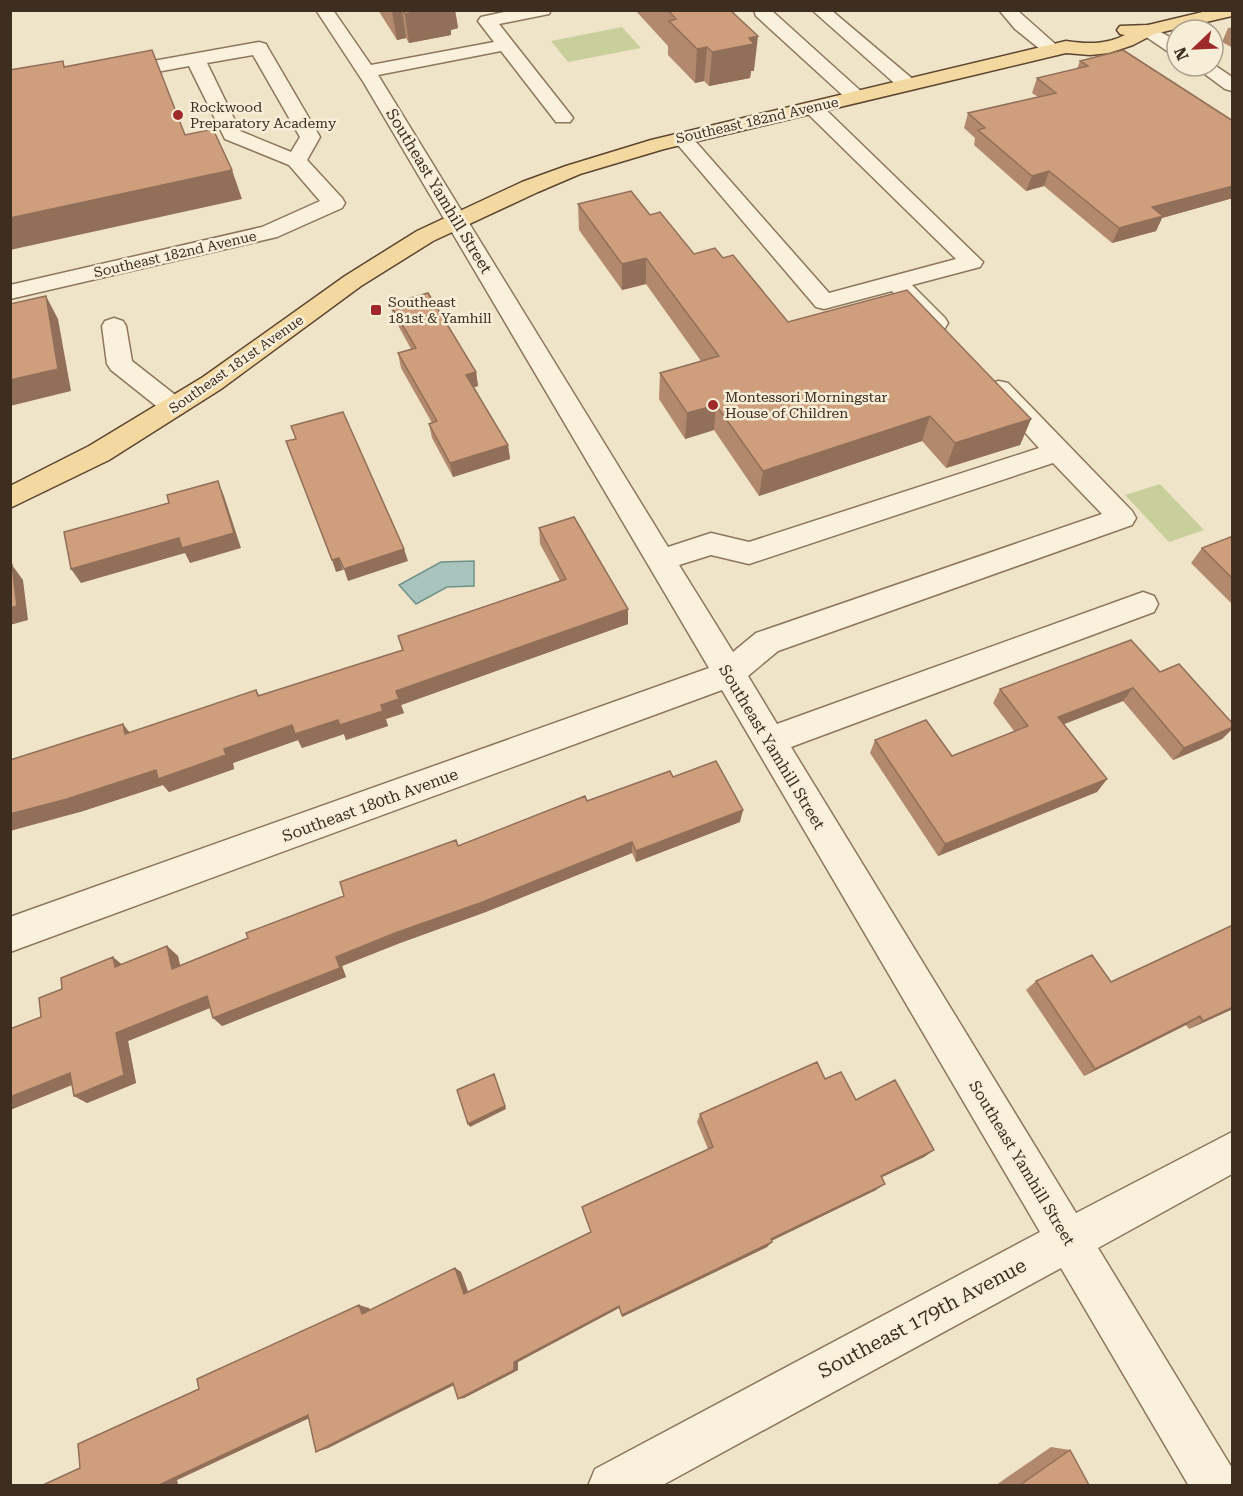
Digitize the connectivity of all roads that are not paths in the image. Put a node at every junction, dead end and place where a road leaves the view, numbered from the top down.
1 (324, 10) edge
2 (543, 10) edge
3 (820, 10) edge
4 (1007, 10) edge
5 (1233, 10) edge
6 (759, 11) edge
7 (1109, 29) dead end
8 (1148, 30) junction
9 (1090, 32) dead end
10 (1165, 41) edge
11 (505, 45) junction
12 (1060, 49) junction
13 (196, 60) junction
14 (366, 72) junction
15 (92, 78) edge
16 (908, 84) junction
17 (856, 97) junction
18 (813, 108) junction
19 (563, 118) dead end
20 (682, 138) junction
21 (296, 160) junction
22 (456, 220) junction
23 (896, 282) junction
24 (10, 292) edge
25 (114, 326) dead end
26 (953, 341) edge
27 (986, 375) edge
28 (174, 407) junction
29 (1059, 451) junction
30 (10, 498) edge
31 (660, 560) junction
32 (1143, 604) dead end
33 (729, 674) junction
34 (769, 741) junction
35 (10, 935) edge
36 (1233, 1152) edge
37 (1068, 1240) junction
38 (612, 1485) edge
39 (1216, 1485) edge

1 - 14 street, Southeast Yamhill Street
2 - 11 street
3 - 16 street
4 - 12 street
5 - 8 main road, Southeast 182nd Avenue
6 - 17 street
7 - 8 main road, Southeast 182nd Avenue
8 - 10 street
8 - 12 main road, Southeast 182nd Avenue
9 - 12 main road, Southeast 182nd Avenue
11 - 14 street
11 - 19 street
12 - 16 main road, Southeast 182nd Avenue
13 - 15 street
13 - 21 street
13 - 21 street
14 - 22 street, Southeast Yamhill Street
16 - 17 main road, Southeast 182nd Avenue
17 - 18 main road, Southeast 182nd Avenue
18 - 20 main road, Southeast 182nd Avenue
18 - 23 street
20 - 22 main road, Southeast 182nd Avenue
20 - 23 street
21 - 24 street, Southeast 182nd Avenue
22 - 28 main road, Southeast 181st Avenue
22 - 31 street, Southeast Yamhill Street
23 - 26 street
25 - 28 street
27 - 29 street
28 - 30 main road, Southeast 181st Avenue
29 - 31 street
29 - 33 street
31 - 33 street, Southeast Yamhill Street
32 - 34 street
33 - 34 street, Southeast Yamhill Street
33 - 35 street, Southeast 180th Avenue
34 - 37 street, Southeast Yamhill Street
36 - 37 street, Southeast 179th Avenue
37 - 38 street, Southeast 179th Avenue
37 - 39 street, Southeast Yamhill Street

